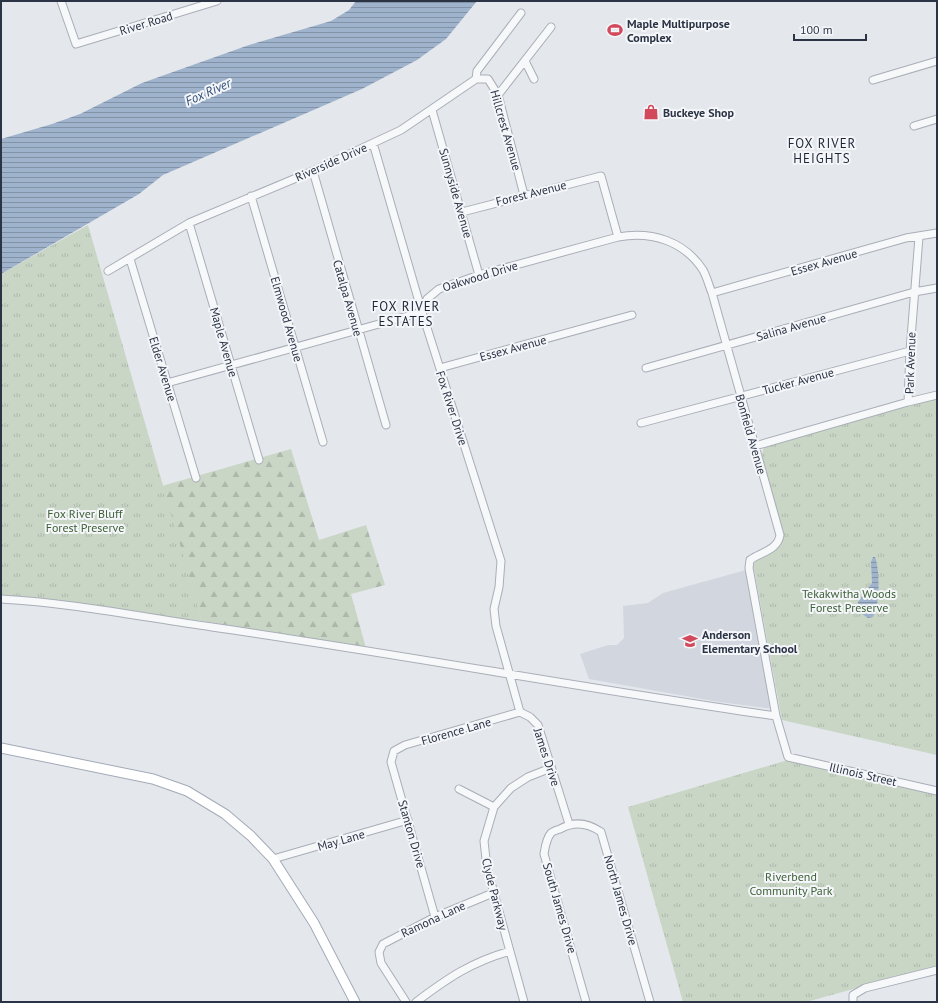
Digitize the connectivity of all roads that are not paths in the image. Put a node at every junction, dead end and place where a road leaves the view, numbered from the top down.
1 (61, 1) edge
2 (217, 1) edge
3 (521, 13) dead end
4 (551, 27) dead end
5 (525, 61) junction
6 (937, 61) edge
7 (476, 78) junction
8 (534, 79) dead end
9 (873, 80) dead end
10 (498, 94) junction
11 (432, 110) junction
12 (937, 119) edge
13 (914, 126) dead end
14 (373, 143) junction
15 (313, 171) junction
16 (524, 194) junction
17 (251, 196) junction
18 (462, 212) junction
19 (189, 223) junction
20 (937, 233) edge
21 (618, 237) junction
22 (919, 237) junction
23 (130, 259) junction
24 (108, 271) dead end
25 (479, 275) junction
26 (937, 288) edge
27 (914, 292) junction
28 (712, 293) junction
29 (422, 312) junction
30 (632, 315) dead end
31 (357, 330) junction
32 (726, 345) junction
33 (295, 347) junction
34 (910, 351) junction
35 (231, 366) junction
36 (440, 368) junction
37 (646, 368) dead end
38 (167, 383) junction
39 (937, 395) edge
40 (740, 396) junction
41 (908, 402) junction
42 (641, 423) dead end
43 (386, 425) dead end
44 (323, 442) dead end
45 (755, 446) junction
46 (259, 460) dead end
47 (196, 478) dead end
48 (1, 599) edge
49 (509, 674) junction
50 (520, 712) junction
51 (776, 716) junction
52 (1, 748) edge
53 (394, 751) joint
54 (551, 768) junction
55 (459, 789) dead end
56 (937, 791) edge
57 (494, 808) junction
58 (408, 820) junction
59 (569, 824) junction
60 (273, 859) junction
61 (493, 893) junction
62 (435, 917) junction
63 (510, 951) junction
64 (937, 970) edge
65 (355, 1002) edge
66 (406, 1002) edge
67 (416, 1002) edge
68 (524, 1002) edge
69 (586, 1002) edge
70 (650, 1002) edge
71 (853, 1002) edge

1 - 2 street, River Road
3 - 7 street, Riverside Drive
4 - 5 street
5 - 8 street
5 - 10 street
6 - 9 street
7 - 10 street, Hillcrest Avenue
7 - 11 street, Riverside Drive
10 - 16 street, Hillcrest Avenue
11 - 14 street, Riverside Drive
11 - 18 street, Sunnyside Avenue
12 - 13 street
14 - 15 street, Riverside Drive
14 - 29 street, Fox River Drive
15 - 17 street, Riverside Drive
15 - 31 street, Catalpa Avenue
16 - 18 street, Forest Avenue
16 - 21 street, Forest Avenue
17 - 19 street, Riverside Drive
17 - 33 street, Elmwood Avenue
18 - 25 street, Sunnyside Avenue
19 - 23 street, Riverside Drive
19 - 35 street, Maple Avenue
20 - 22 street, Essex Avenue
21 - 25 street, Oakwood Drive
21 - 28 street, Oakwood Drive
22 - 27 street, Park Avenue
22 - 28 street, Essex Avenue
23 - 24 street, Riverside Drive
23 - 38 street, Elder Avenue
25 - 29 street, Oakwood Drive
26 - 27 street, Salina Avenue
27 - 32 street, Salina Avenue
27 - 34 street, Park Avenue
28 - 32 street, Bonfield Avenue
29 - 31 street
29 - 36 street, Fox River Drive
30 - 36 street, Essex Avenue
31 - 33 street
31 - 43 street, Catalpa Avenue
32 - 37 street, Salina Avenue
32 - 40 street, Bonfield Avenue
33 - 35 street
33 - 44 street, Elmwood Avenue
34 - 40 street, Tucker Avenue
34 - 41 street, Park Avenue
35 - 38 street
35 - 46 street, Maple Avenue
36 - 49 street, Fox River Drive
38 - 47 street, Elder Avenue
39 - 41 street
40 - 42 street, Tucker Avenue
40 - 45 street, Bonfield Avenue
41 - 45 street, Park Avenue
45 - 51 street, Bonfield Avenue
48 - 49 street
49 - 50 street
49 - 51 street
50 - 53 street, Florence Lane
50 - 54 street, James Drive
51 - 56 street, Illinois Street
52 - 60 main road
53 - 58 street, Stanton Drive
54 - 57 street, Clyde Parkway
54 - 59 street, James Drive
55 - 57 street
57 - 61 street, Clyde Parkway
58 - 60 street, May Lane
58 - 62 street, Stanton Drive
59 - 69 street, South James Drive
59 - 70 street, North James Drive
60 - 65 main road
61 - 62 street, Ramona Lane
61 - 63 street, Clyde Parkway
62 - 66 street, Ramona Lane
63 - 67 street
63 - 68 street, Clyde Parkway
64 - 71 street

